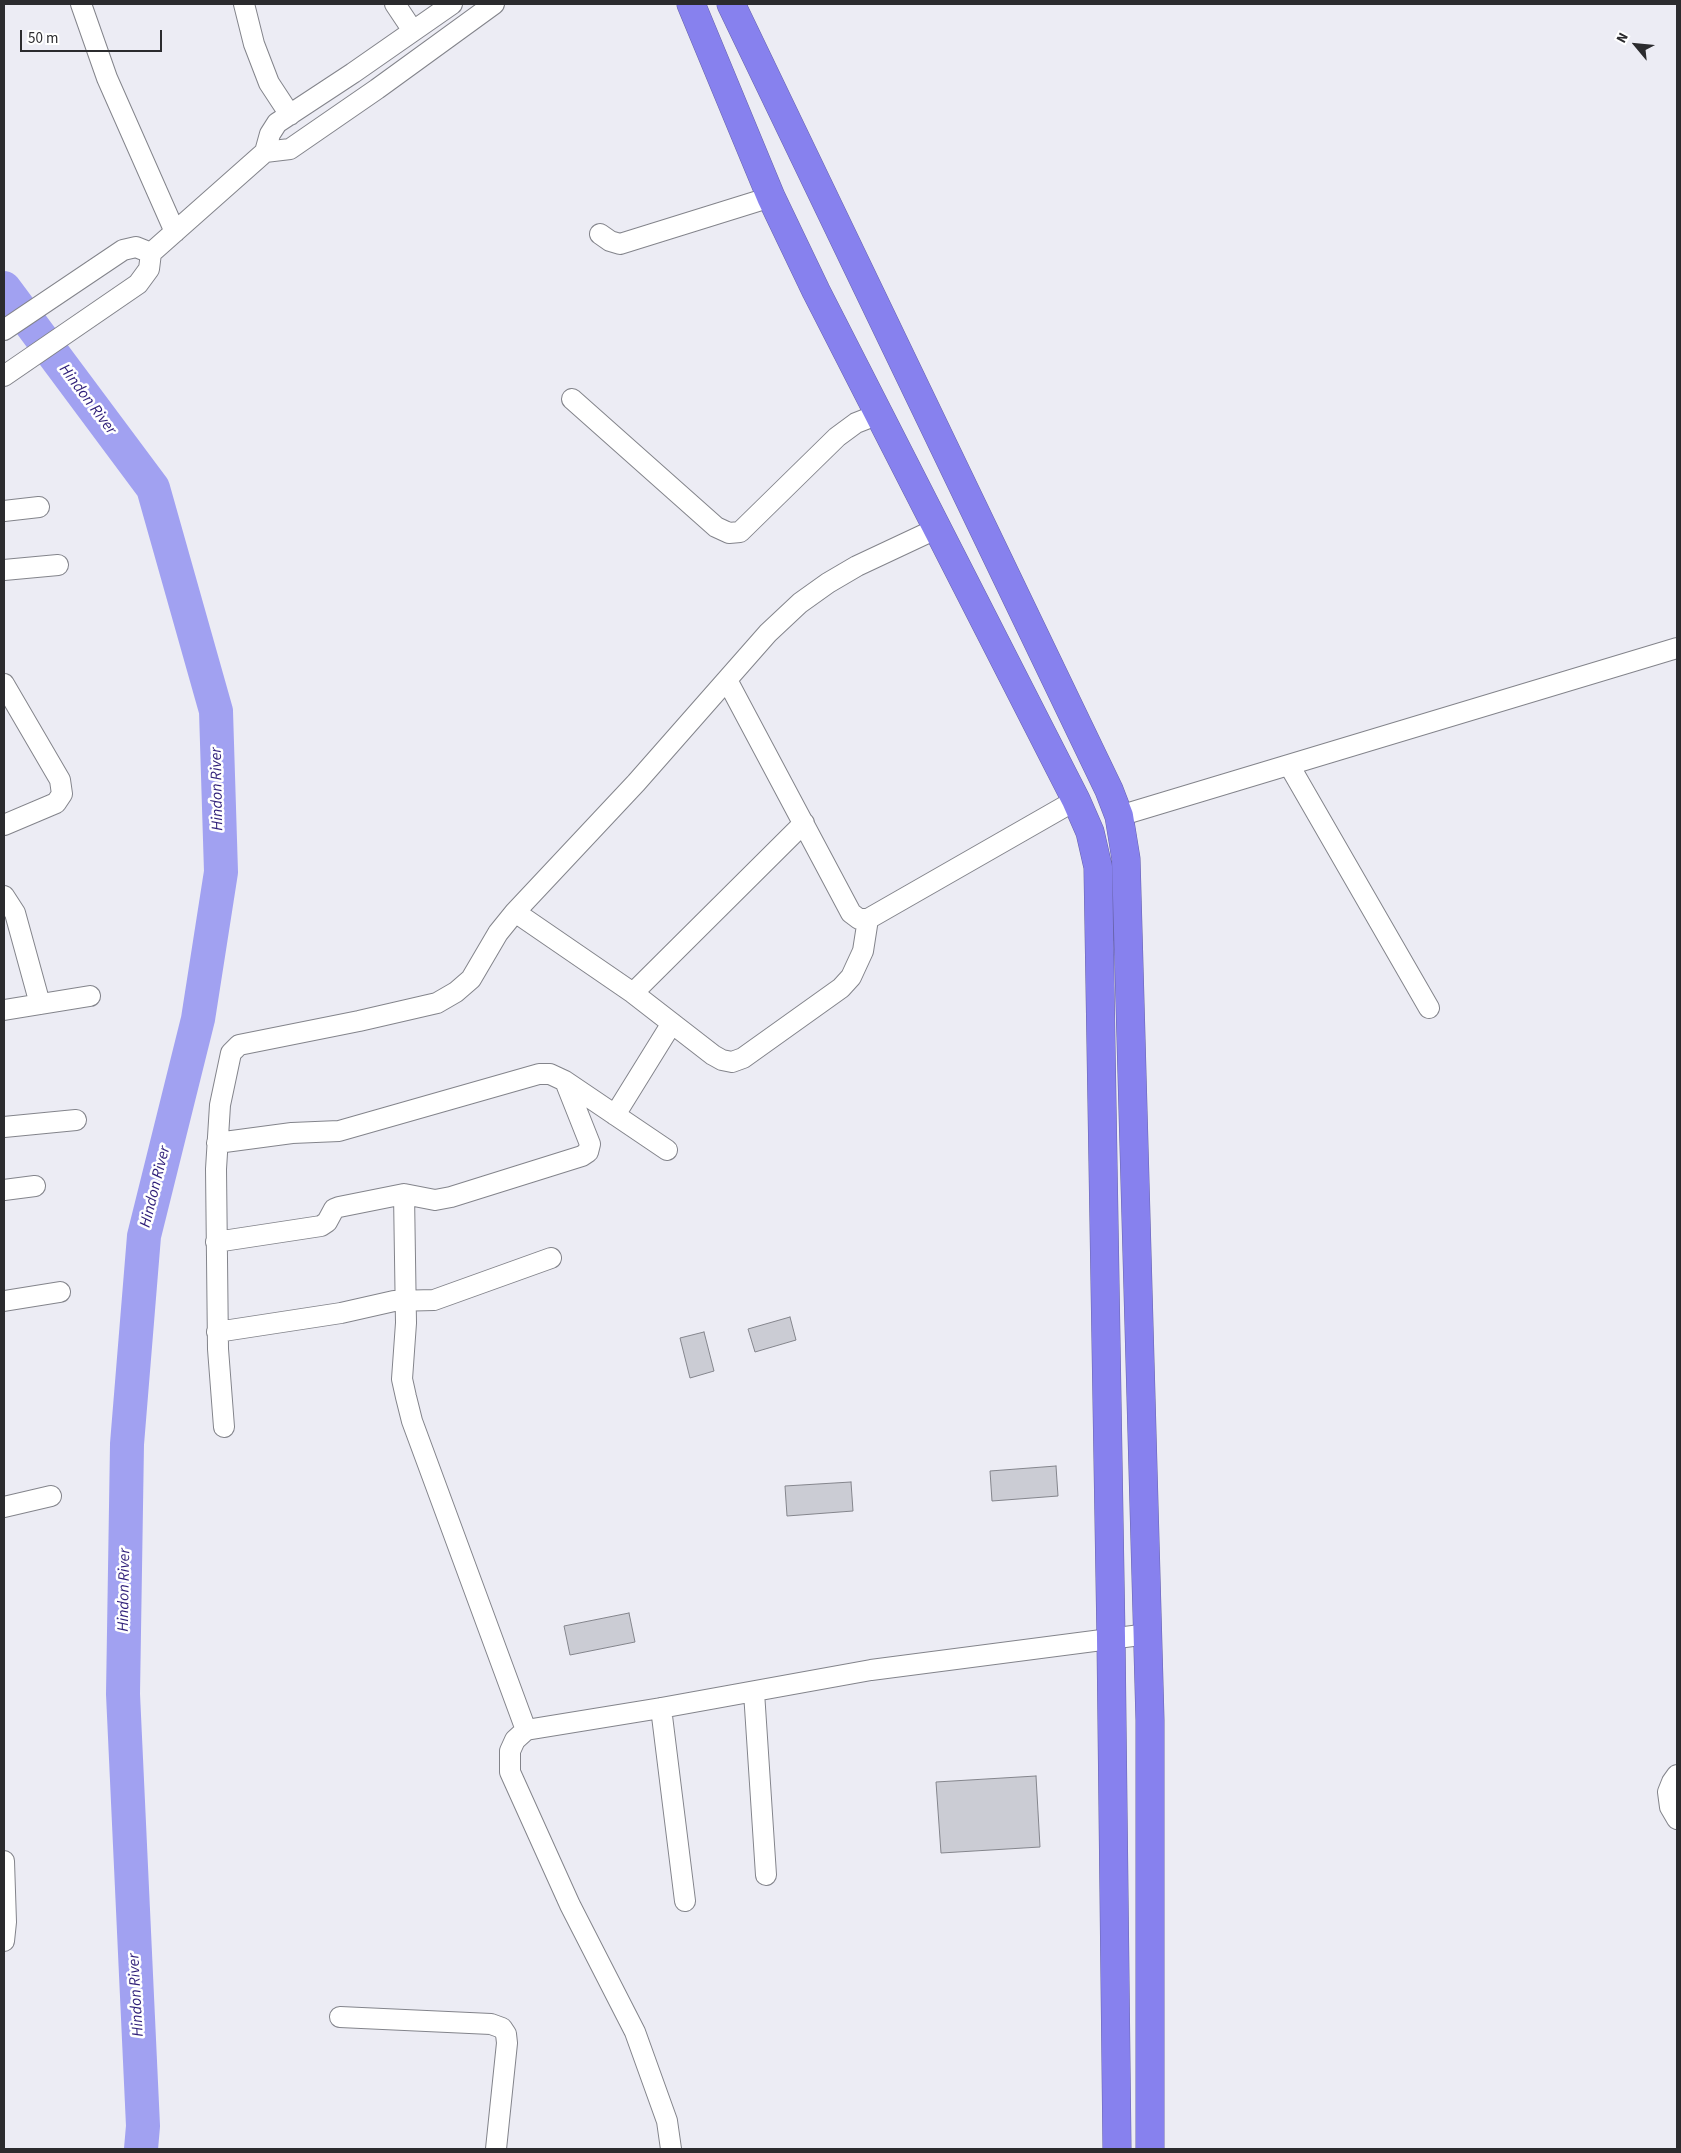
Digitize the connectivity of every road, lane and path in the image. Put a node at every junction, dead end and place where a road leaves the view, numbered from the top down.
1 (81, 4) edge
2 (244, 4) edge
3 (395, 4) edge
4 (452, 4) edge
5 (494, 4) edge
6 (691, 4) edge
7 (731, 4) edge
8 (413, 31) junction
9 (290, 115) junction
10 (265, 152) junction
11 (771, 197) junction
12 (175, 232) junction
13 (600, 234) dead end
14 (151, 253) junction
15 (4, 330) edge
16 (4, 376) edge
17 (572, 399) dead end
18 (879, 414) junction
19 (39, 507) dead end
20 (4, 511) edge
21 (938, 528) junction
22 (58, 564) dead end
23 (4, 570) edge
24 (1677, 648) edge
25 (727, 680) junction
26 (4, 684) edge
27 (1289, 765) junction
28 (1076, 800) junction
29 (1119, 816) junction
30 (804, 823) junction
31 (4, 825) edge
32 (4, 896) edge
33 (515, 912) junction
34 (868, 920) junction
35 (632, 993) junction
36 (90, 996) dead end
37 (40, 1004) junction
38 (1429, 1008) dead end
39 (4, 1010) edge
40 (672, 1023) junction
41 (565, 1081) junction
42 (615, 1115) junction
43 (76, 1120) dead end
44 (4, 1127) edge
45 (218, 1143) junction
46 (667, 1150) dead end
47 (35, 1186) dead end
48 (4, 1190) edge
49 (404, 1194) junction
50 (216, 1242) junction
51 (551, 1258) dead end
52 (60, 1292) dead end
53 (406, 1300) junction
54 (4, 1302) edge
55 (217, 1332) junction
56 (224, 1427) dead end
57 (51, 1496) dead end
58 (4, 1507) edge
59 (1148, 1634) junction
60 (1111, 1638) junction
61 (754, 1692) junction
62 (660, 1708) junction
63 (526, 1730) junction
64 (1677, 1775) edge
65 (1677, 1819) edge
66 (4, 1861) edge
67 (766, 1874) dead end
68 (685, 1901) dead end
69 (4, 1941) edge
70 (340, 2017) dead end
71 (496, 2149) edge
72 (671, 2149) edge
73 (1117, 2149) edge
74 (1150, 2149) edge

1 - 12 street
2 - 9 street
3 - 8 street
4 - 8 street
5 - 10 street
6 - 11 highway
7 - 29 highway
8 - 9 street
9 - 10 street
10 - 12 street
11 - 13 street
11 - 18 highway
12 - 14 street
14 - 15 street
14 - 16 street
17 - 18 street
18 - 21 highway
19 - 20 street
21 - 25 street
21 - 28 highway
22 - 23 street
24 - 27 street
25 - 30 street
25 - 33 street
26 - 31 street
27 - 29 street
27 - 38 street
28 - 34 street
28 - 60 highway
29 - 59 highway
30 - 34 street
30 - 35 street
32 - 37 street
33 - 35 street
33 - 45 street
34 - 40 street
35 - 40 street
36 - 37 street
37 - 39 street
40 - 42 street
41 - 42 street
41 - 45 street
41 - 49 street
42 - 46 street
43 - 44 street
45 - 50 street
47 - 48 street
49 - 50 street
49 - 53 street
50 - 55 street
51 - 53 street
52 - 54 street
53 - 55 street
53 - 63 street
55 - 56 street
57 - 58 street
59 - 60 street
59 - 74 highway
60 - 61 street
60 - 73 highway
61 - 62 street
61 - 67 street
62 - 63 street
62 - 68 street
63 - 72 street
64 - 65 street
66 - 69 street
70 - 71 street

